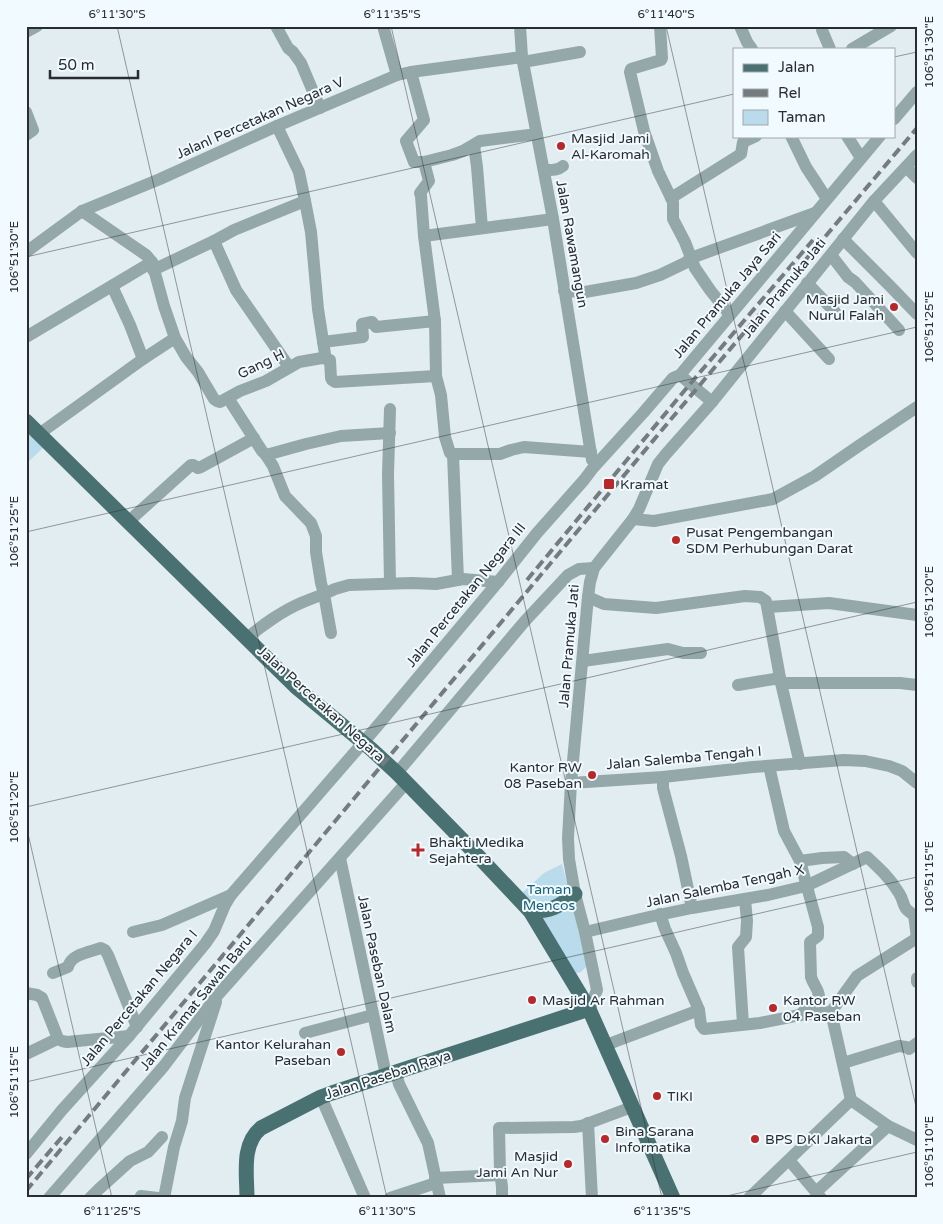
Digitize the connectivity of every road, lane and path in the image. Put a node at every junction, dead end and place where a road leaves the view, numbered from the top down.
1 (37, 26) edge
2 (276, 26) edge
3 (383, 26) edge
4 (520, 26) edge
5 (660, 26) edge
6 (740, 26) edge
7 (891, 26) edge
8 (822, 30) dead end
9 (26, 32) edge
10 (751, 48) edge
11 (830, 48) edge
12 (854, 48) edge
13 (580, 52) dead end
14 (523, 60) junction
15 (411, 72) junction
16 (397, 75) junction
17 (917, 92) edge
18 (320, 108) junction
19 (26, 112) edge
20 (896, 114) edge
21 (277, 126) junction
22 (537, 134) junction
23 (26, 135) edge
24 (752, 138) edge
25 (792, 138) edge
26 (848, 138) edge
27 (878, 138) edge
28 (474, 145) junction
29 (917, 155) edge
30 (861, 158) junction
31 (424, 162) junction
32 (563, 166) dead end
33 (906, 167) junction
34 (544, 170) junction
35 (917, 178) edge
36 (671, 198) junction
37 (827, 199) junction
38 (305, 201) junction
39 (874, 201) junction
40 (82, 211) junction
41 (816, 212) junction
42 (553, 219) junction
43 (482, 228) junction
44 (424, 236) junction
45 (843, 239) junction
46 (214, 241) junction
47 (26, 252) edge
48 (917, 252) edge
49 (831, 256) junction
50 (691, 258) junction
51 (153, 266) junction
52 (807, 283) junction
53 (112, 286) junction
54 (564, 291) junction
55 (785, 311) junction
56 (835, 312) dead end
57 (917, 314) edge
58 (730, 316) junction
59 (435, 322) junction
60 (899, 330) dead end
61 (26, 337) edge
62 (175, 338) junction
63 (323, 342) junction
64 (322, 358) junction
65 (143, 360) junction
66 (829, 360) dead end
67 (289, 367) junction
68 (680, 375) junction
69 (436, 376) junction
70 (228, 398) junction
71 (712, 402) junction
72 (917, 407) edge
73 (390, 410) dead end
74 (26, 421) edge
75 (390, 433) junction
76 (40, 434) junction
77 (254, 438) junction
78 (591, 452) junction
79 (453, 454) junction
80 (266, 455) junction
81 (593, 468) junction
82 (633, 519) junction
83 (129, 521) junction
84 (594, 568) junction
85 (458, 580) junction
86 (498, 582) junction
87 (390, 584) junction
88 (324, 594) junction
89 (588, 597) junction
90 (768, 607) junction
91 (917, 615) edge
92 (331, 633) dead end
93 (246, 638) junction
94 (701, 653) dead end
95 (583, 661) junction
96 (780, 681) junction
97 (738, 685) dead end
98 (917, 685) edge
99 (364, 742) junction
100 (800, 764) junction
101 (769, 766) junction
102 (662, 777) junction
103 (402, 778) junction
104 (571, 783) junction
105 (917, 783) edge
106 (340, 858) junction
107 (800, 861) junction
108 (853, 864) junction
109 (806, 886) junction
110 (230, 894) junction
111 (575, 894) junction
112 (745, 899) junction
113 (692, 908) junction
114 (530, 911) junction
115 (660, 914) junction
116 (915, 914) edge
117 (133, 932) dead end
118 (585, 932) junction
119 (917, 938) edge
120 (53, 973) dead end
121 (917, 978) edge
122 (917, 982) edge
123 (26, 993) edge
124 (216, 997) junction
125 (589, 1009) junction
126 (699, 1010) junction
127 (831, 1012) junction
128 (372, 1015) junction
129 (800, 1015) junction
130 (743, 1024) junction
131 (133, 1031) junction
132 (305, 1034) dead end
133 (56, 1038) junction
134 (917, 1043) edge
135 (606, 1044) junction
136 (26, 1054) edge
137 (843, 1062) junction
138 (391, 1074) junction
139 (321, 1097) junction
140 (851, 1100) junction
141 (632, 1107) junction
142 (182, 1121) junction
143 (588, 1123) junction
144 (888, 1126) junction
145 (162, 1137) junction
146 (917, 1140) edge
147 (174, 1147) junction
148 (26, 1154) edge
149 (789, 1160) junction
150 (500, 1175) junction
151 (436, 1181) junction
152 (819, 1195) edge
153 (49, 1198) edge
154 (90, 1198) edge
155 (140, 1198) edge
156 (158, 1198) edge
157 (164, 1198) edge
158 (247, 1198) edge
159 (365, 1198) edge
160 (390, 1198) edge
161 (440, 1198) edge
162 (502, 1198) edge
163 (592, 1198) edge
164 (673, 1198) edge
165 (749, 1198) edge

1 - 9 street
2 - 18 street
3 - 16 street
4 - 14 street, Jalan Rawamangun
5 - 36 street
6 - 10 street
7 - 12 street
8 - 11 street
13 - 14 street, Jalanl Percetakan Negara V
14 - 15 street, Jalanl Percetakan Negara V
14 - 22 street, Jalan Rawamangun
15 - 16 street, Jalanl Percetakan Negara V
15 - 31 street
16 - 18 street, Jalanl Percetakan Negara V
17 - 20 street
18 - 21 street, Jalanl Percetakan Negara V
19 - 23 street
21 - 38 street
21 - 40 street, Jalanl Percetakan Negara V
22 - 28 street
22 - 34 street, Jalan Rawamangun
24 - 36 street
25 - 37 street
26 - 30 street
27 - 30 street, Jalan Pramuka Jaya Sari
28 - 31 street
28 - 43 street
29 - 33 street, Jalan Pramuka Jati
30 - 37 street, Jalan Pramuka Jaya Sari
31 - 44 street
32 - 34 street
33 - 35 street
33 - 39 street, Jalan Pramuka Jati
34 - 42 street, Jalan Rawamangun
36 - 50 street
37 - 41 street, Jalan Pramuka Jaya Sari
38 - 46 street
38 - 63 street
39 - 45 street, Jalan Pramuka Jati
39 - 48 street
40 - 47 street, Jalanl Percetakan Negara V
40 - 51 street
41 - 50 street
41 - 58 street, Jalan Pramuka Jaya Sari
42 - 43 street
42 - 54 street, Jalan Rawamangun
43 - 44 street
44 - 59 street
45 - 49 street, Jalan Pramuka Jati
45 - 57 street
46 - 51 street
46 - 67 street
49 - 52 street, Jalan Pramuka Jati
49 - 60 street
50 - 54 street
50 - 58 street
51 - 53 street
51 - 62 street
52 - 55 street, Jalan Pramuka Jati
52 - 56 street
53 - 61 street
53 - 65 street
54 - 78 street, Jalan Rawamangun
55 - 66 street
55 - 71 street, Jalan Pramuka Jati
58 - 68 street, Jalan Pramuka Jaya Sari
59 - 63 street
59 - 69 street
62 - 65 street
62 - 70 street
63 - 64 street
64 - 67 street, Gang H
64 - 69 street
65 - 76 street
67 - 70 street, Gang H
68 - 71 street
68 - 81 street, Jalan Pramuka Jaya Sari
69 - 79 street
70 - 77 street
71 - 82 street, Jalan Pramuka Jati
72 - 82 street
73 - 75 street
74 - 76 main road, Jalan Percetakan Negara
75 - 80 street
75 - 87 street
76 - 83 main road, Jalan Percetakan Negara
77 - 80 street
77 - 83 street
78 - 79 street
78 - 81 street, Jalan Rawamangun
79 - 85 street
80 - 88 street
81 - 86 street, Jalan Percetakan Negara III
82 - 84 street, Jalan Pramuka Jati
83 - 93 main road, Jalan Percetakan Negara
84 - 89 street, Jalan Pramuka Jati
84 - 103 street, Jalan Kramat Sawah Baru
85 - 86 street
85 - 87 street
86 - 99 street, Jalan Percetakan Negara III
87 - 88 street
88 - 92 street
88 - 93 street
89 - 90 street
89 - 95 street, Jalan Pramuka Jati
90 - 91 street
90 - 96 street
93 - 99 main road, Jalan Percetakan Negara
94 - 95 street
95 - 104 street, Jalan Pramuka Jati
96 - 97 street
96 - 98 street
96 - 100 street
99 - 103 main road, Jalan Percetakan Negara
99 - 110 street, Jalan Percetakan Negara I
100 - 101 street, Jalan Salemba Tengah I
100 - 105 street, Jalan Salemba Tengah I
101 - 102 street, Jalan Salemba Tengah I
101 - 107 street
102 - 104 street, Jalan Salemba Tengah I
102 - 113 street
103 - 106 street, Jalan Kramat Sawah Baru
103 - 114 main road, Jalan Percetakan Negara
104 - 111 street, Jalan Pramuka Jati
106 - 124 street, Jalan Kramat Sawah Baru
106 - 128 street, Jalan Paseban Dalam
107 - 108 street
107 - 109 street
108 - 109 street, Jalan Salemba Tengah X
108 - 116 street, Jalan Salemba Tengah X
109 - 112 street, Jalan Salemba Tengah X
109 - 129 street
110 - 117 street
110 - 131 street, Jalan Percetakan Negara I
111 - 114 main road
111 - 118 street, Jalan Pramuka Jati
112 - 113 street, Jalan Salemba Tengah X
112 - 130 street
113 - 115 street, Jalan Salemba Tengah X
114 - 125 main road, Jalan Percetakan Negara
115 - 118 street, Jalan Salemba Tengah X
115 - 126 street
116 - 119 street
118 - 125 street, Jalan Pramuka Jati
119 - 127 street
120 - 131 street
121 - 122 street
123 - 133 street
124 - 142 street
124 - 153 street, Jalan Kramat Sawah Baru
125 - 135 main road, Jalan Percetakan Negara
125 - 138 main road, Jalan Paseban Raya
126 - 130 street
126 - 135 street
127 - 129 street
127 - 137 street
128 - 132 street
128 - 138 street, Jalan Paseban Dalam
129 - 130 street
131 - 133 street
131 - 148 street, Jalan Percetakan Negara I
133 - 136 street
134 - 137 street
135 - 141 main road, Jalan Percetakan Negara
137 - 140 street
138 - 139 main road, Jalan Paseban Raya
138 - 151 street, Jalan Paseban Dalam
139 - 158 main road, Jalan Paseban Raya
139 - 159 street
140 - 144 street
140 - 149 street
141 - 143 street
141 - 164 main road, Jalan Percetakan Negara
142 - 145 street
142 - 147 street
143 - 150 street
143 - 163 street
144 - 146 street
144 - 152 street
145 - 147 street
145 - 154 street
147 - 157 street
149 - 152 street
149 - 165 street
150 - 151 street
150 - 162 street
151 - 160 street
151 - 161 street, Jalan Paseban Dalam
155 - 156 street

